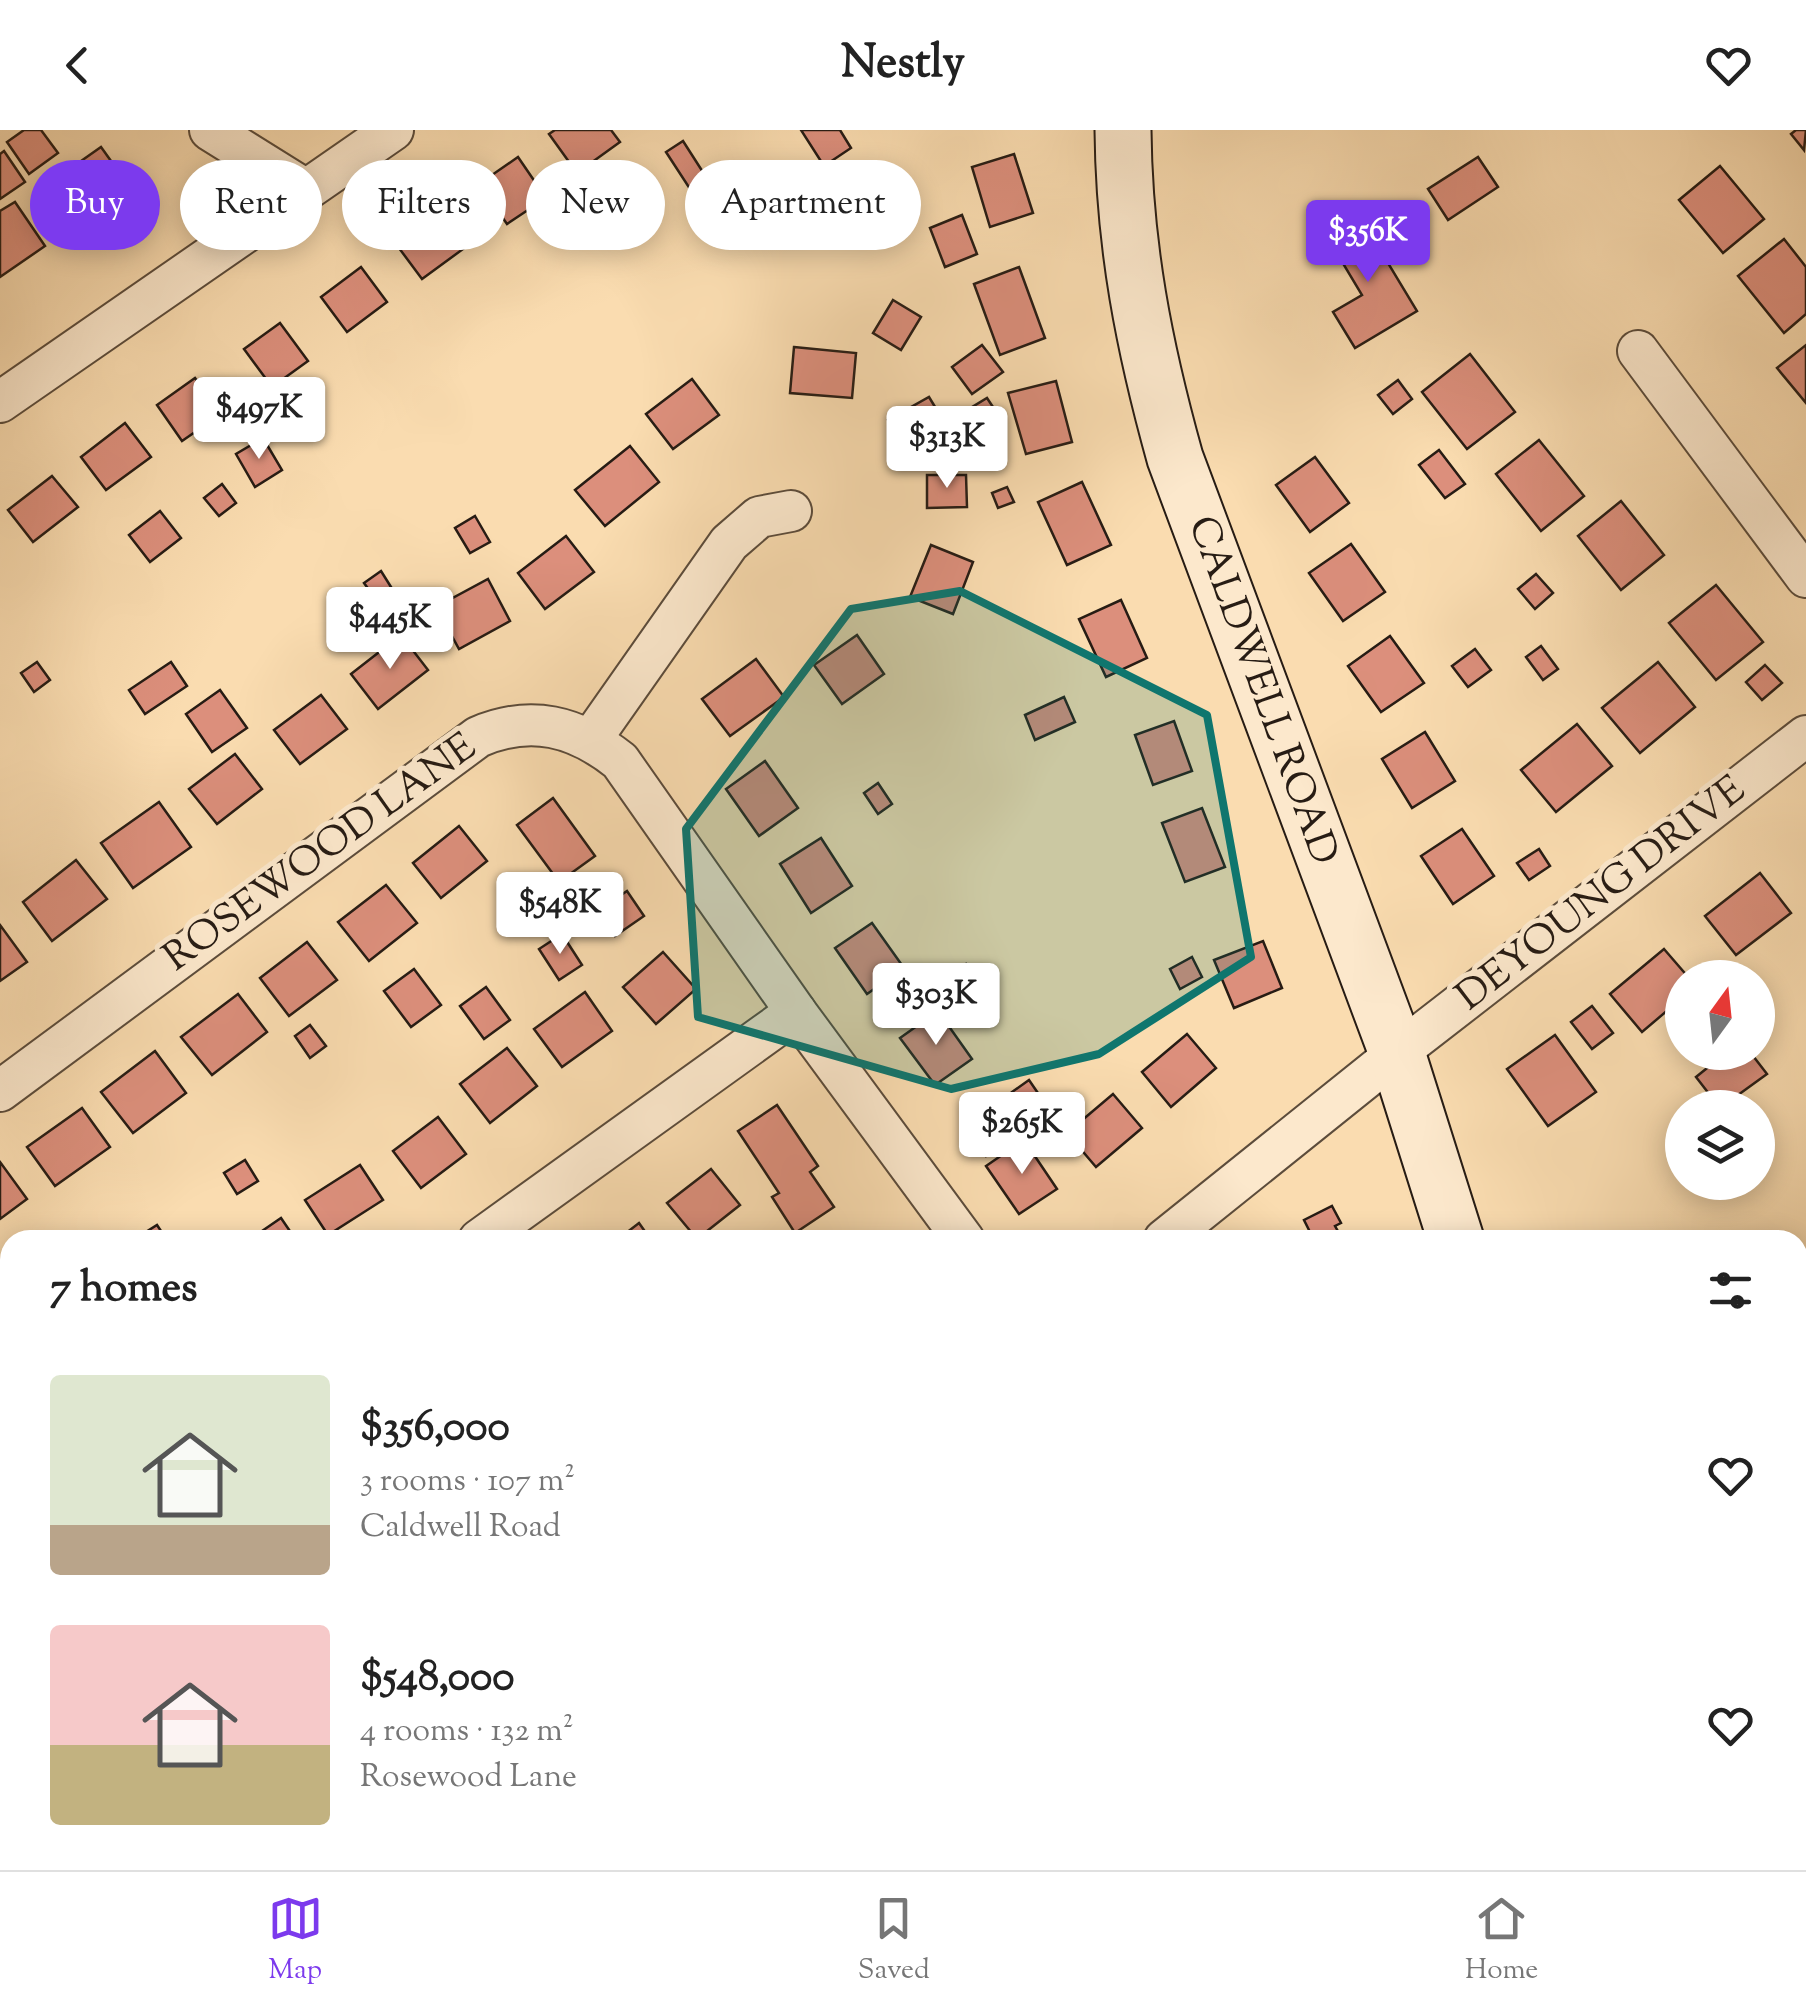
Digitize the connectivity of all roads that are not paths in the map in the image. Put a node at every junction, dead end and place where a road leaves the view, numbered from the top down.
1 (210, 130) edge
2 (393, 130) edge
3 (1123, 130) edge
4 (258, 160) edge
5 (322, 179) edge
6 (219, 250) edge
7 (1638, 351) dead end
8 (0, 402) edge
9 (791, 511) dead end
10 (1806, 576) edge
11 (1806, 736) edge
12 (592, 738) junction
13 (796, 1012) junction
14 (1397, 1053) junction
15 (0, 1091) edge
16 (493, 1230) edge
17 (957, 1230) edge
18 (1176, 1230) edge
19 (1453, 1230) edge

1 - 4 street
2 - 5 street
3 - 14 street, CALDWELL ROAD
6 - 8 street
7 - 10 street
9 - 12 street
11 - 14 street, DEYOUNG DRIVE
12 - 13 street, ROSEWOOD LANE
12 - 15 street, ROSEWOOD LANE
13 - 16 street
13 - 17 street, ROSEWOOD LANE
14 - 18 street, DEYOUNG DRIVE
14 - 19 street, CALDWELL ROAD

